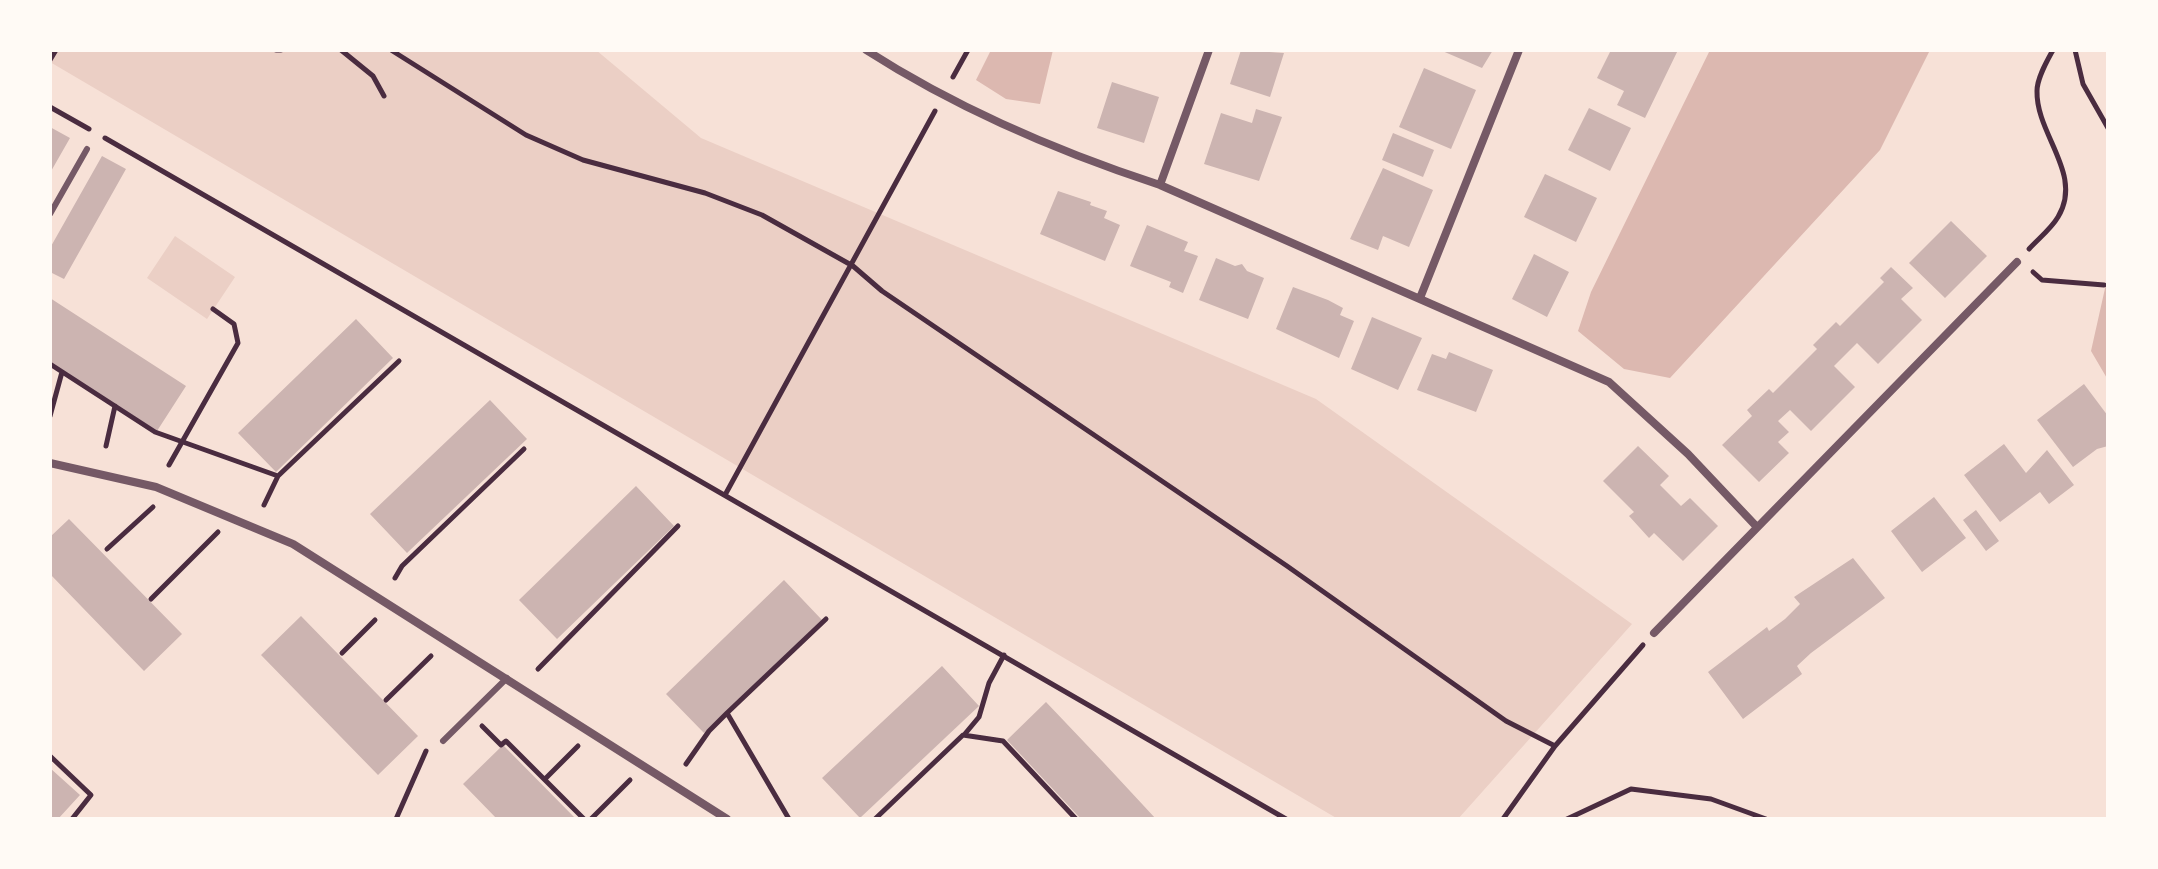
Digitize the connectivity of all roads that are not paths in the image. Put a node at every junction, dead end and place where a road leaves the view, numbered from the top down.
1 (866, 50) edge
2 (1209, 50) edge
3 (1519, 50) edge
4 (87, 149) dead end
5 (1160, 185) junction
6 (50, 214) edge
7 (2015, 264) road end
8 (1420, 298) junction
9 (50, 463) edge
10 (1756, 526) junction
11 (1654, 633) road end
12 (507, 678) junction
13 (443, 741) road end
14 (727, 819) edge

1 - 5 street
2 - 5 street
3 - 8 street
4 - 6 lane
5 - 8 street
7 - 10 street
8 - 10 street
9 - 12 street
10 - 11 street
12 - 13 lane
12 - 14 street

